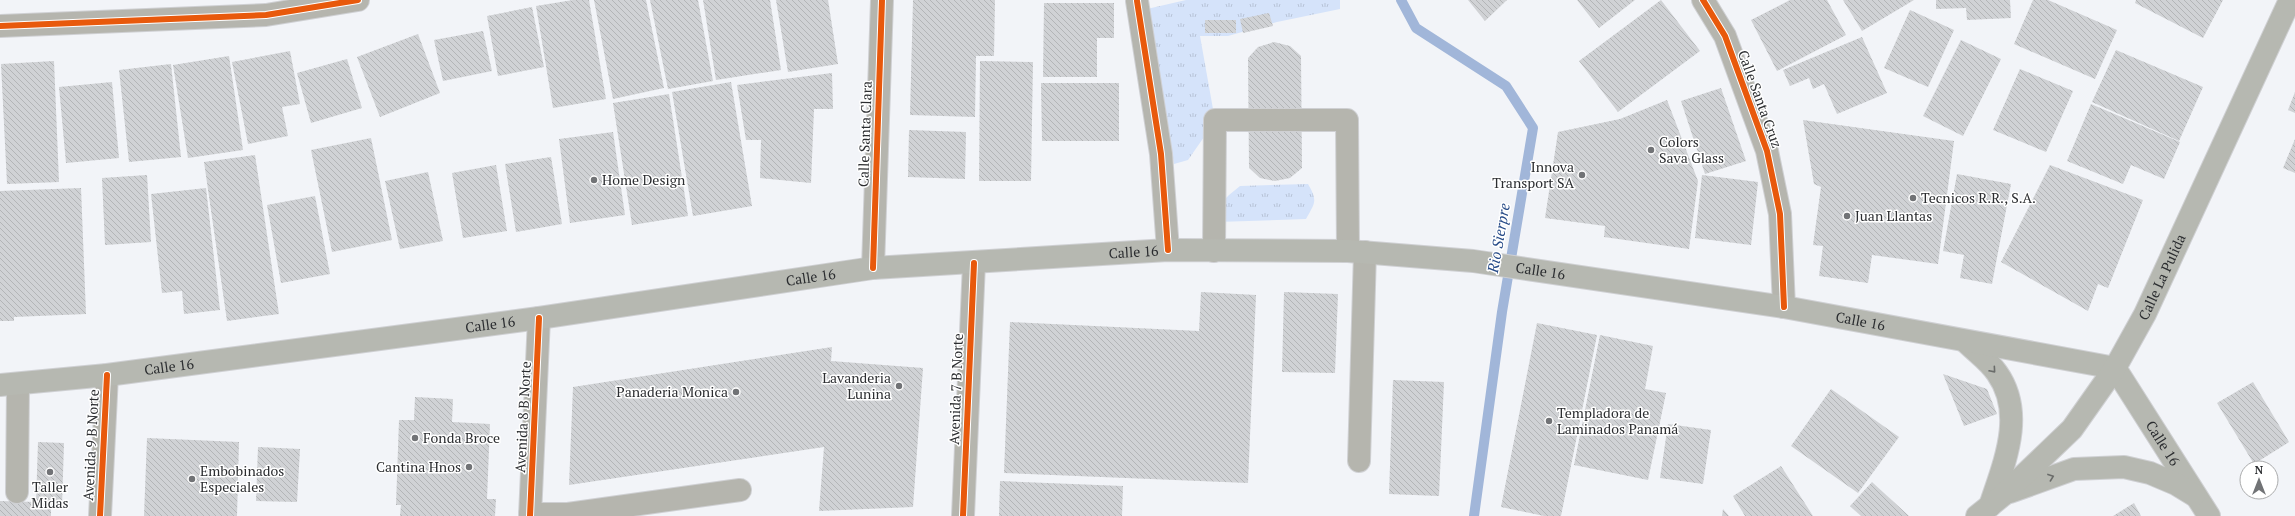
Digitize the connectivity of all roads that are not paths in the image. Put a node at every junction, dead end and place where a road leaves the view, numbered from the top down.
1 (358, 0) edge
2 (882, 0) edge
3 (1703, 0) edge
4 (2290, 0) edge
5 (1136, 1) dead end
6 (0, 26) edge
7 (1168, 250) junction
8 (1214, 251) junction
9 (1356, 252) junction
10 (974, 263) junction
11 (873, 268) junction
12 (1784, 307) junction
13 (539, 318) junction
14 (1966, 342) junction
15 (2115, 368) junction
16 (107, 375) junction
17 (9, 385) edge
18 (1359, 461) dead end
19 (740, 490) dead end
20 (17, 492) dead end
21 (1989, 506) edge
22 (2204, 507) edge
23 (530, 515) edge
24 (100, 516) edge
25 (963, 516) edge

1 - 6 street
2 - 11 street, Calle Santa Clara
3 - 12 street, Calle Santa Cruz
4 - 15 main road, Calle La Pulida
5 - 7 street
7 - 8 main road, Calle 16
7 - 10 main road, Calle 16
8 - 9 main road, Calle 16
8 - 9 street
9 - 12 main road, Calle 16
9 - 18 street
10 - 11 main road, Calle 16
10 - 25 street, Avenida 7 B Norte
11 - 13 main road, Calle 16
12 - 14 main road, Calle 16
13 - 16 main road, Calle 16
13 - 23 street, Avenida 8 B Norte
14 - 15 main road, Calle 16
14 -> 21 main road
15 - 21 main road, Calle La Pulida
15 - 22 main road, Calle 16
16 - 17 main road, Calle 16
16 - 24 street, Avenida 9 B Norte
17 - 20 street
19 - 23 street
21 -> 22 main road

